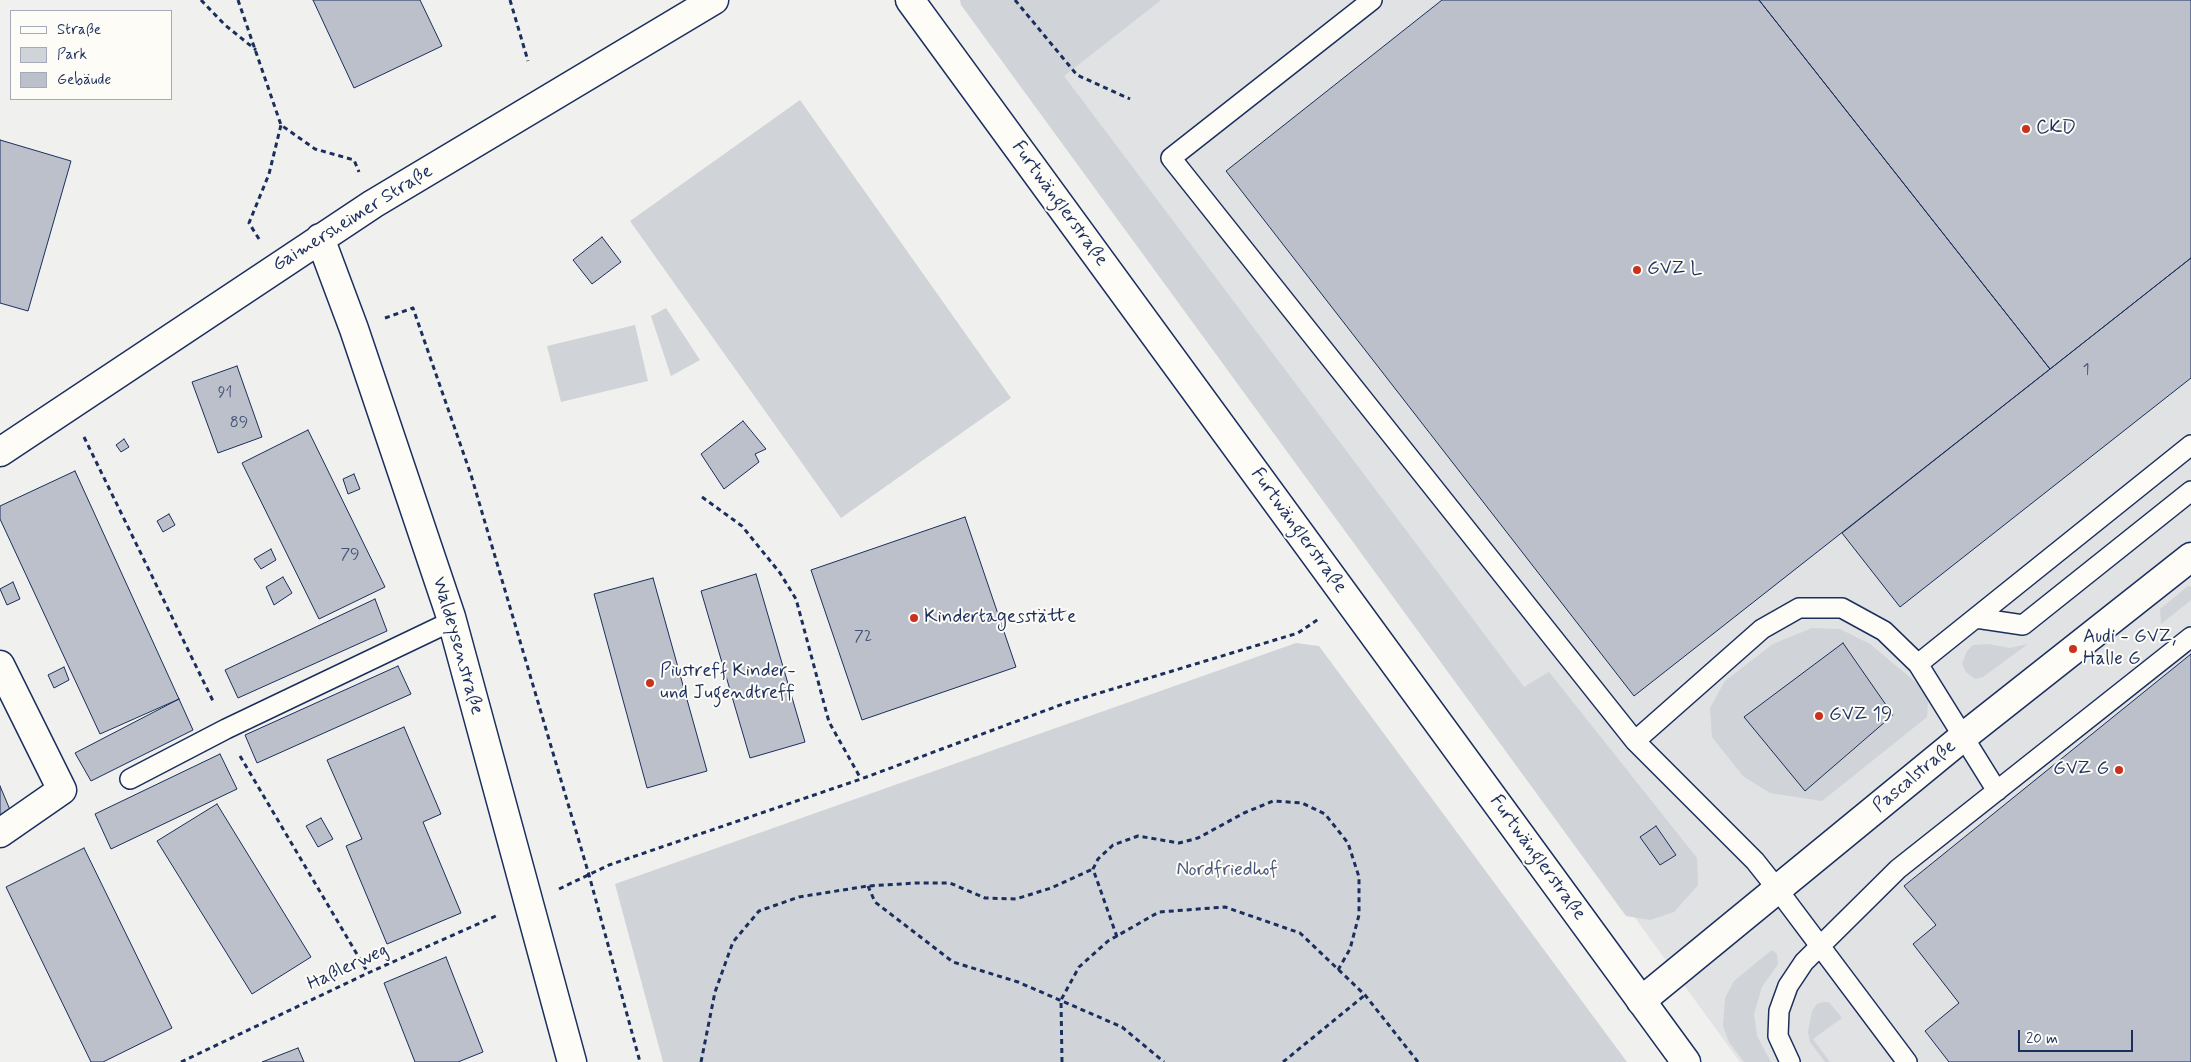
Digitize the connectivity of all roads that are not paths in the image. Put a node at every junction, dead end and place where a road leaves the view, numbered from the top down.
1 (714, 0) edge
2 (910, 0) edge
3 (1372, 0) edge
4 (320, 238) junction
5 (2191, 445) edge
6 (0, 452) edge
7 (2191, 491) edge
8 (2191, 557) edge
9 (1976, 618) junction
10 (452, 621) junction
11 (2191, 637) edge
12 (1918, 664) junction
13 (0, 665) edge
14 (1963, 737) junction
15 (1635, 741) junction
16 (130, 779) dead end
17 (1997, 791) junction
18 (0, 833) edge
19 (1778, 890) junction
20 (1820, 946) junction
21 (1641, 1001) junction
22 (572, 1062) edge
23 (1686, 1062) edge
24 (1790, 1062) edge
25 (1907, 1062) edge

1 - 4 street, Gaimersheimer Straße
2 - 21 street, Furtwänglerstraße
3 - 15 lane
4 - 6 street, Gaimersheimer Straße
4 - 10 street, Waldeysenstraße
5 - 9 lane
7 - 9 lane
8 - 14 street, Pascalstraße
9 - 12 lane
10 - 16 lane
10 - 22 street, Waldeysenstraße
11 - 17 lane
12 - 14 lane
12 - 15 lane
13 - 18 street
14 - 17 lane
14 - 19 street, Pascalstraße
15 - 19 lane
17 - 20 lane
19 - 20 lane
19 - 21 street, Pascalstraße
20 - 24 lane
20 - 25 lane
21 - 23 street, Furtwänglerstraße

